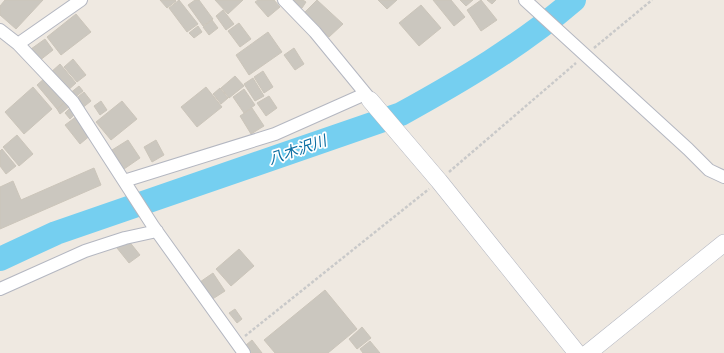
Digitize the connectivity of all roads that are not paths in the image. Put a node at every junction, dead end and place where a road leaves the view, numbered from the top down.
1 (81, 0) edge
2 (284, 0) edge
3 (525, 0) edge
4 (0, 30) edge
5 (18, 44) junction
6 (368, 97) junction
7 (724, 177) edge
8 (124, 181) junction
9 (155, 229) junction
10 (724, 243) edge
11 (0, 289) edge
12 (244, 353) edge
13 (577, 353) edge
14 (588, 353) edge

1 - 5 street
2 - 6 street
3 - 7 street
4 - 5 street
5 - 8 street
6 - 8 street
6 - 13 street
8 - 9 street
9 - 11 street
9 - 12 street
10 - 14 street

